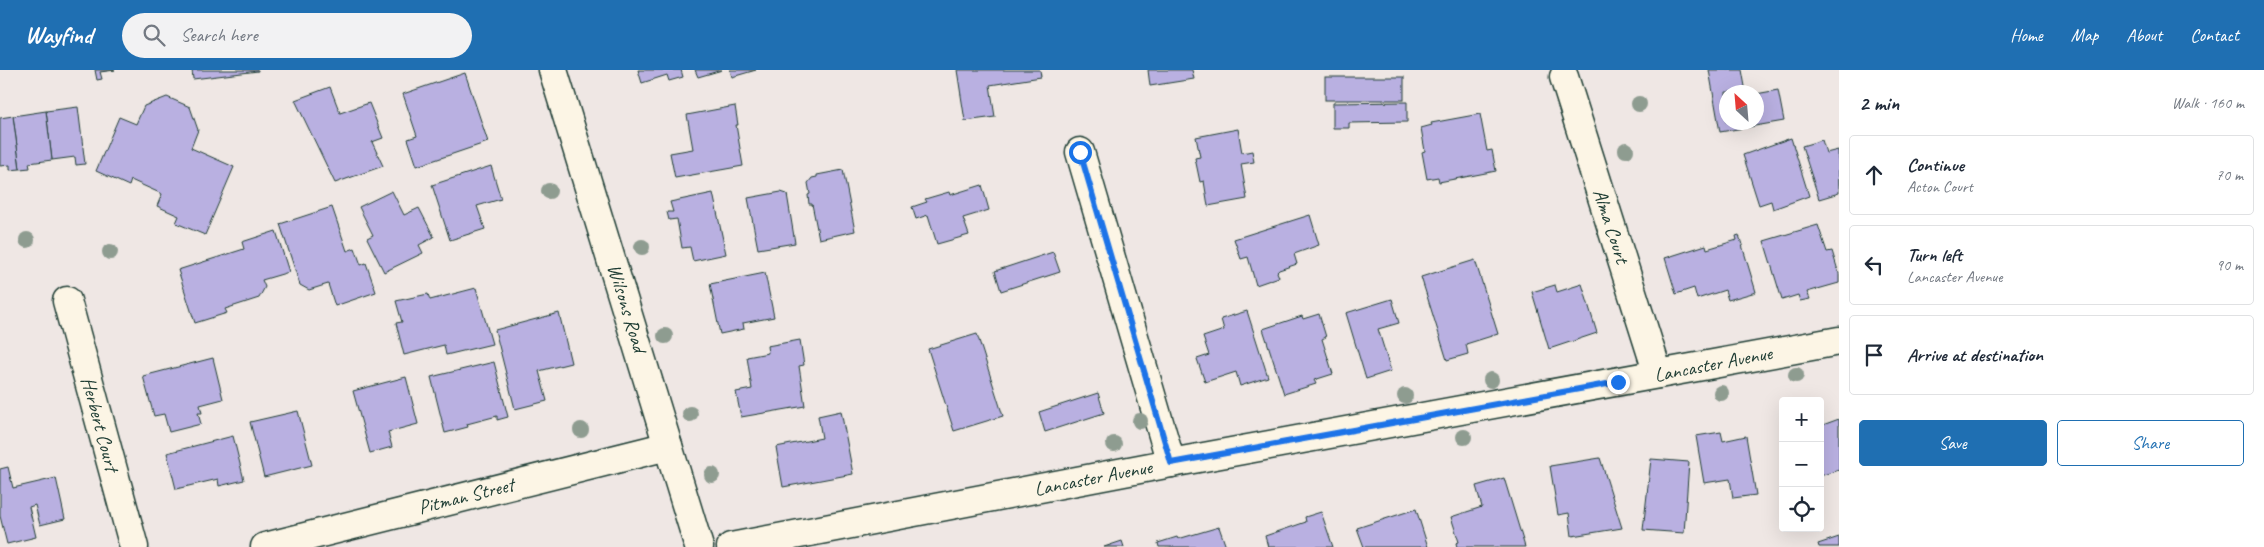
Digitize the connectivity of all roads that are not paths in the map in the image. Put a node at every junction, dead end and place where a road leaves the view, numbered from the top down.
1 (553, 70) edge
2 (1564, 77) dead end
3 (1080, 152) dead end
4 (67, 301) dead end
5 (1839, 341) edge
6 (1658, 374) junction
7 (668, 446) junction
8 (1171, 463) junction
9 (134, 547) edge
10 (265, 547) edge
11 (699, 547) edge
12 (731, 547) edge

1 - 7 street, Wilsons Road
2 - 6 street, Alma Court
3 - 8 street
4 - 9 street, Herbert Court
5 - 6 street, Lancaster Avenue
6 - 8 street, Lancaster Avenue
7 - 10 street, Pitman Street
7 - 11 street, Wilsons Road
8 - 12 street, Lancaster Avenue

